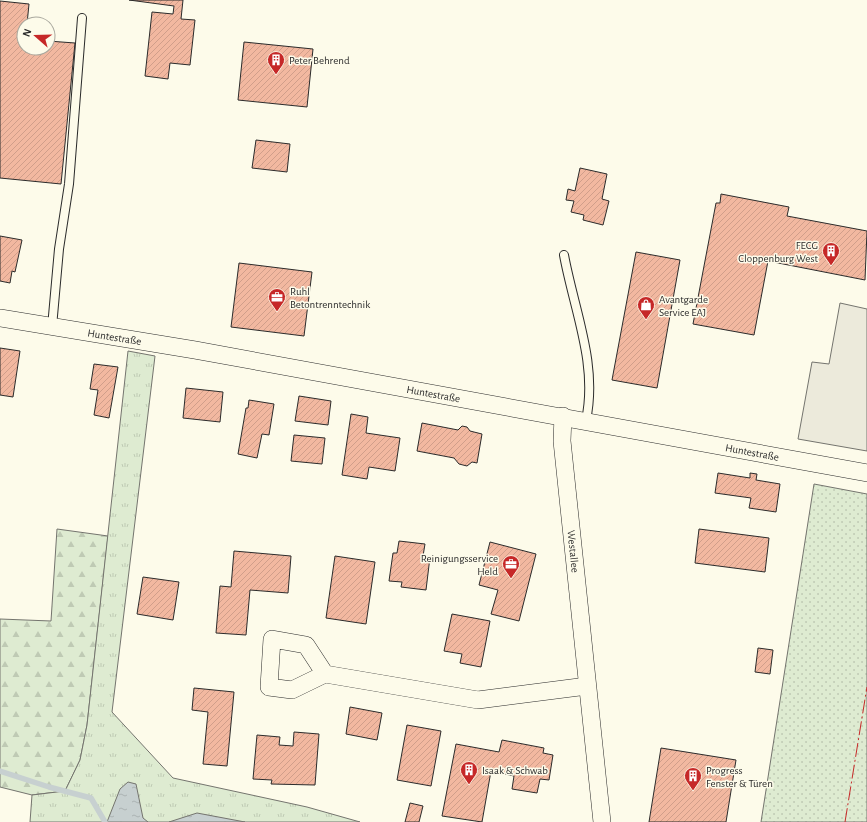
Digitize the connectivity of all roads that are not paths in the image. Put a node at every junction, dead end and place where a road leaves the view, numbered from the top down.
1 (82, 18) dead end
2 (564, 255) dead end
3 (0, 318) edge
4 (52, 327) junction
5 (563, 416) junction
6 (586, 420) junction
7 (867, 473) edge
8 (325, 674) dead end
9 (587, 686) junction
10 (602, 822) edge

1 - 4 lane
2 - 6 lane
3 - 4 street, Huntestraße
4 - 5 street, Huntestraße
5 - 6 street, Huntestraße
5 - 9 street, Westallee
6 - 7 street, Huntestraße
8 - 9 street
9 - 10 street, Westallee

